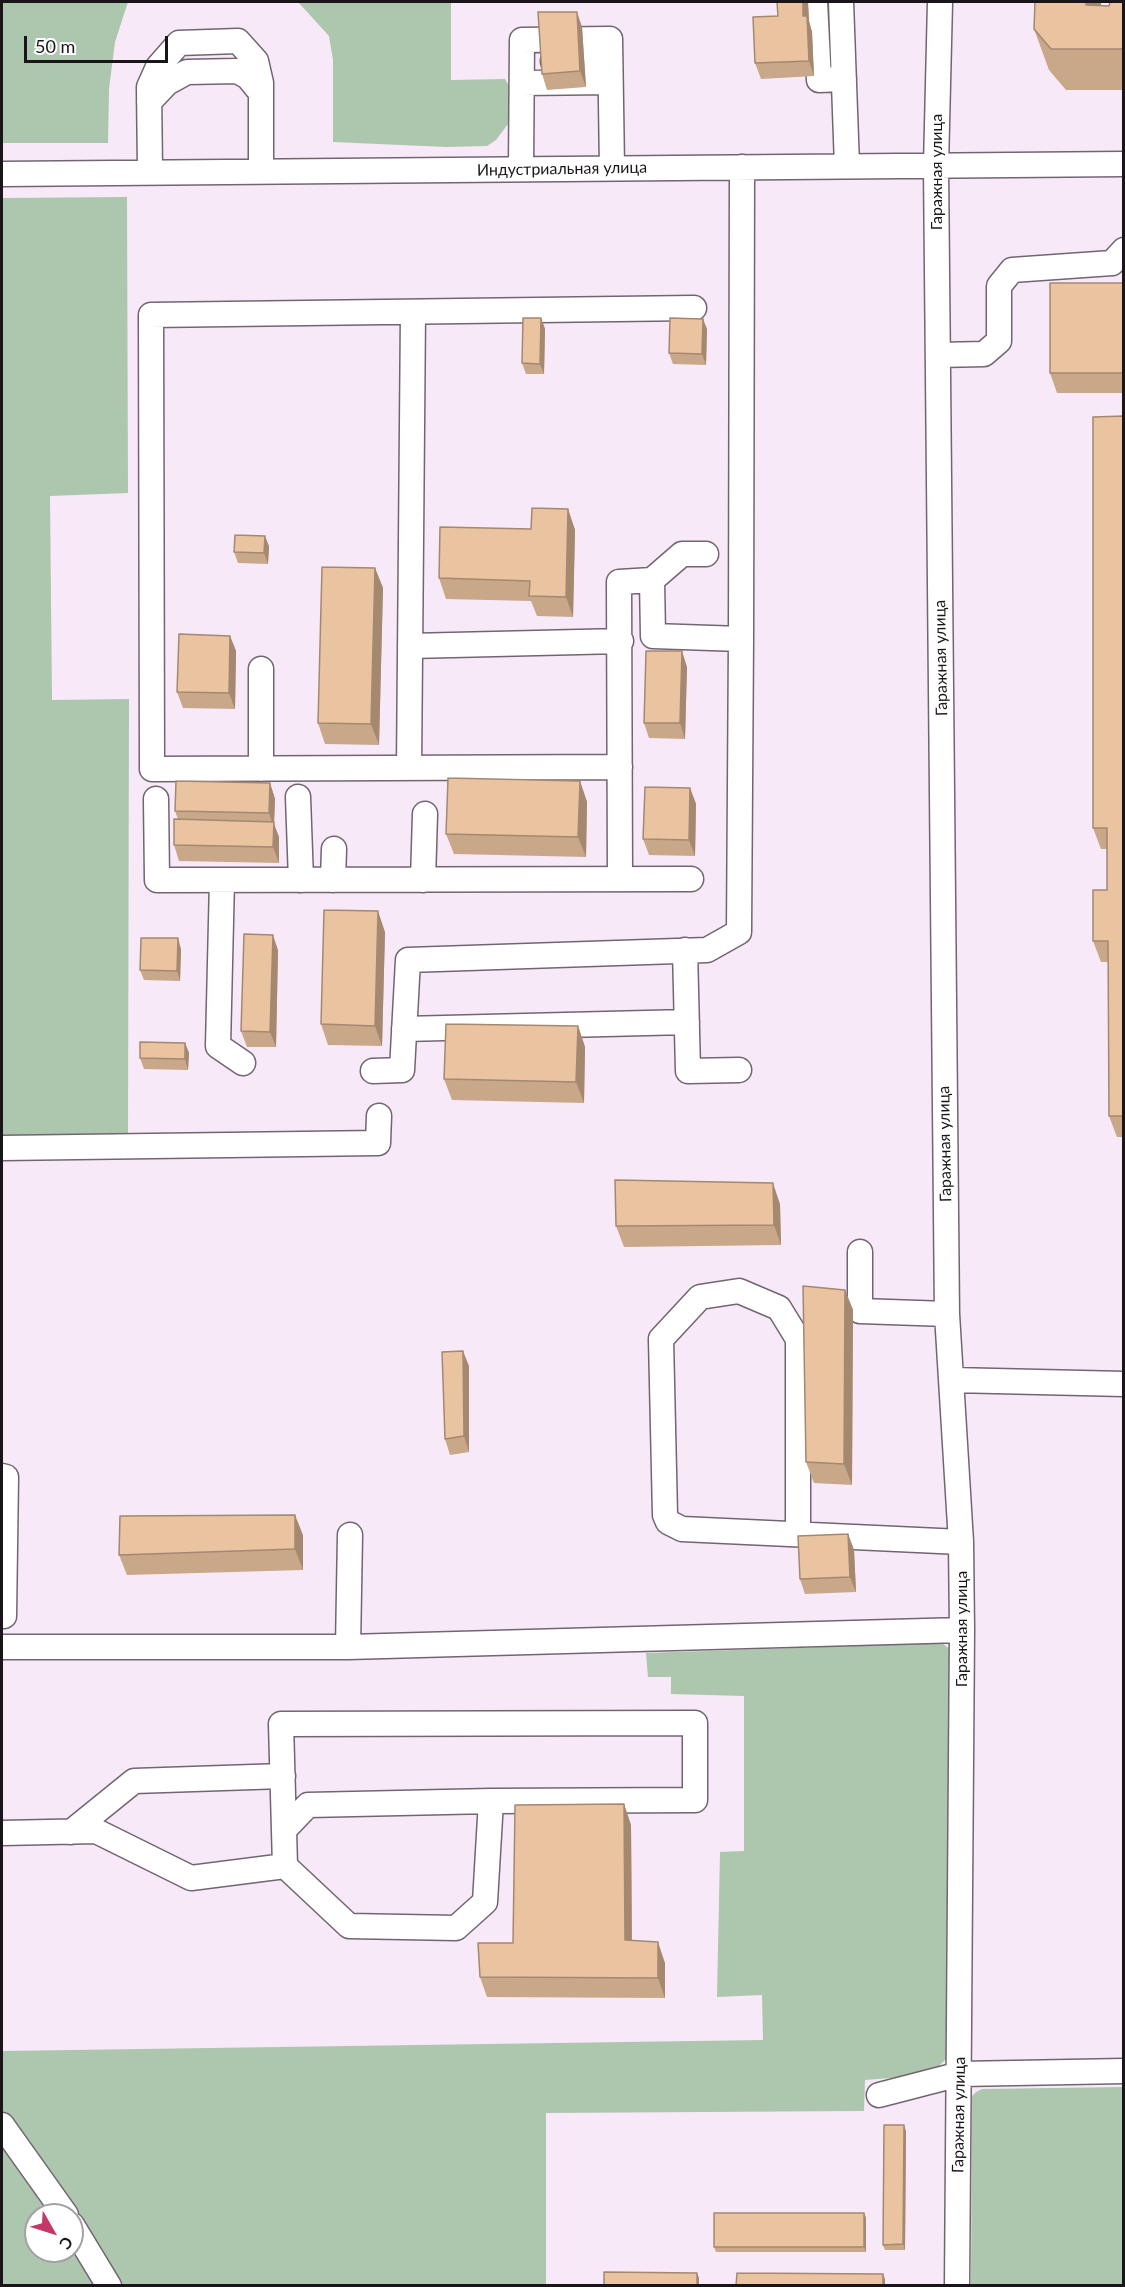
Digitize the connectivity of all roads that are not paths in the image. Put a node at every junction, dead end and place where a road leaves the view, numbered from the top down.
1 (816, 2) edge
2 (841, 2) edge
3 (940, 2) edge
4 (522, 72) junction
5 (610, 72) junction
6 (844, 79) dead end
7 (1124, 164) edge
8 (847, 166) junction
9 (936, 166) junction
10 (742, 167) junction
11 (612, 168) junction
12 (520, 169) junction
13 (261, 171) junction
14 (150, 172) junction
15 (2, 174) edge
16 (1124, 250) edge
17 (694, 308) dead end
18 (413, 312) junction
19 (938, 355) junction
20 (706, 554) dead end
21 (652, 580) junction
22 (741, 639) junction
23 (621, 641) junction
24 (410, 646) junction
25 (261, 669) dead end
26 (620, 767) junction
27 (409, 768) junction
28 (261, 769) junction
29 (298, 797) dead end
30 (156, 799) dead end
31 (425, 814) dead end
32 (334, 849) dead end
33 (620, 879) junction
34 (691, 879) dead end
35 (222, 880) junction
36 (301, 880) junction
37 (333, 880) junction
38 (423, 880) junction
39 (685, 950) junction
40 (687, 1022) junction
41 (404, 1029) junction
42 (243, 1063) dead end
43 (739, 1070) dead end
44 (374, 1071) dead end
45 (379, 1116) dead end
46 (2, 1148) edge
47 (860, 1252) dead end
48 (947, 1314) junction
49 (952, 1380) junction
50 (1124, 1384) edge
51 (2, 1476) edge
52 (798, 1533) junction
53 (350, 1535) dead end
54 (961, 1542) junction
55 (2, 1616) edge
56 (962, 1630) junction
57 (2, 1647) edge
58 (348, 1647) junction
59 (282, 1776) junction
60 (491, 1801) junction
61 (284, 1830) junction
62 (71, 1832) junction
63 (2, 1833) edge
64 (285, 1866) junction
65 (1124, 2071) edge
66 (960, 2074) junction
67 (879, 2095) dead end
68 (2, 2125) edge
69 (57, 2203) edge
70 (84, 2245) edge
71 (109, 2286) edge
72 (957, 2286) edge

1 - 6 street
2 - 8 street
3 - 9 street, Гаражная улица
4 - 5 street
4 - 5 street
4 - 12 street
5 - 11 street
7 - 9 street, Индустриальная улица
8 - 9 street, Индустриальная улица
8 - 10 street, Индустриальная улица
9 - 19 street, Гаражная улица
10 - 11 street, Индустриальная улица
10 - 22 street
11 - 12 street, Индустриальная улица
12 - 13 street, Индустриальная улица
13 - 14 street, Индустриальная улица
13 - 14 street
14 - 15 street, Индустриальная улица
16 - 19 street
17 - 18 street
18 - 24 street
18 - 28 street
19 - 48 street, Гаражная улица
20 - 21 street
21 - 22 street
21 - 23 street
22 - 39 street
23 - 24 street
23 - 26 street
24 - 27 street
25 - 28 street
26 - 27 street
26 - 33 street
27 - 28 street
29 - 36 street
30 - 35 street
31 - 38 street
32 - 37 street
33 - 34 street
33 - 38 street
35 - 36 street
35 - 42 street
36 - 37 street
37 - 38 street
39 - 40 street
39 - 41 street
40 - 41 street
40 - 43 street
41 - 44 street
45 - 46 street
47 - 48 street
48 - 49 street, Гаражная улица
49 - 50 street
49 - 54 street, Гаражная улица
51 - 55 street
52 - 52 street
52 - 54 street
53 - 58 street
54 - 56 street, Гаражная улица
56 - 58 street
56 - 66 street, Гаражная улица
57 - 58 street
59 - 60 street
59 - 61 street
59 - 62 street
60 - 61 street
60 - 64 street
61 - 64 street
62 - 63 street
62 - 64 street
65 - 66 street
66 - 67 street
66 - 72 street, Гаражная улица
68 - 69 street
70 - 71 street

